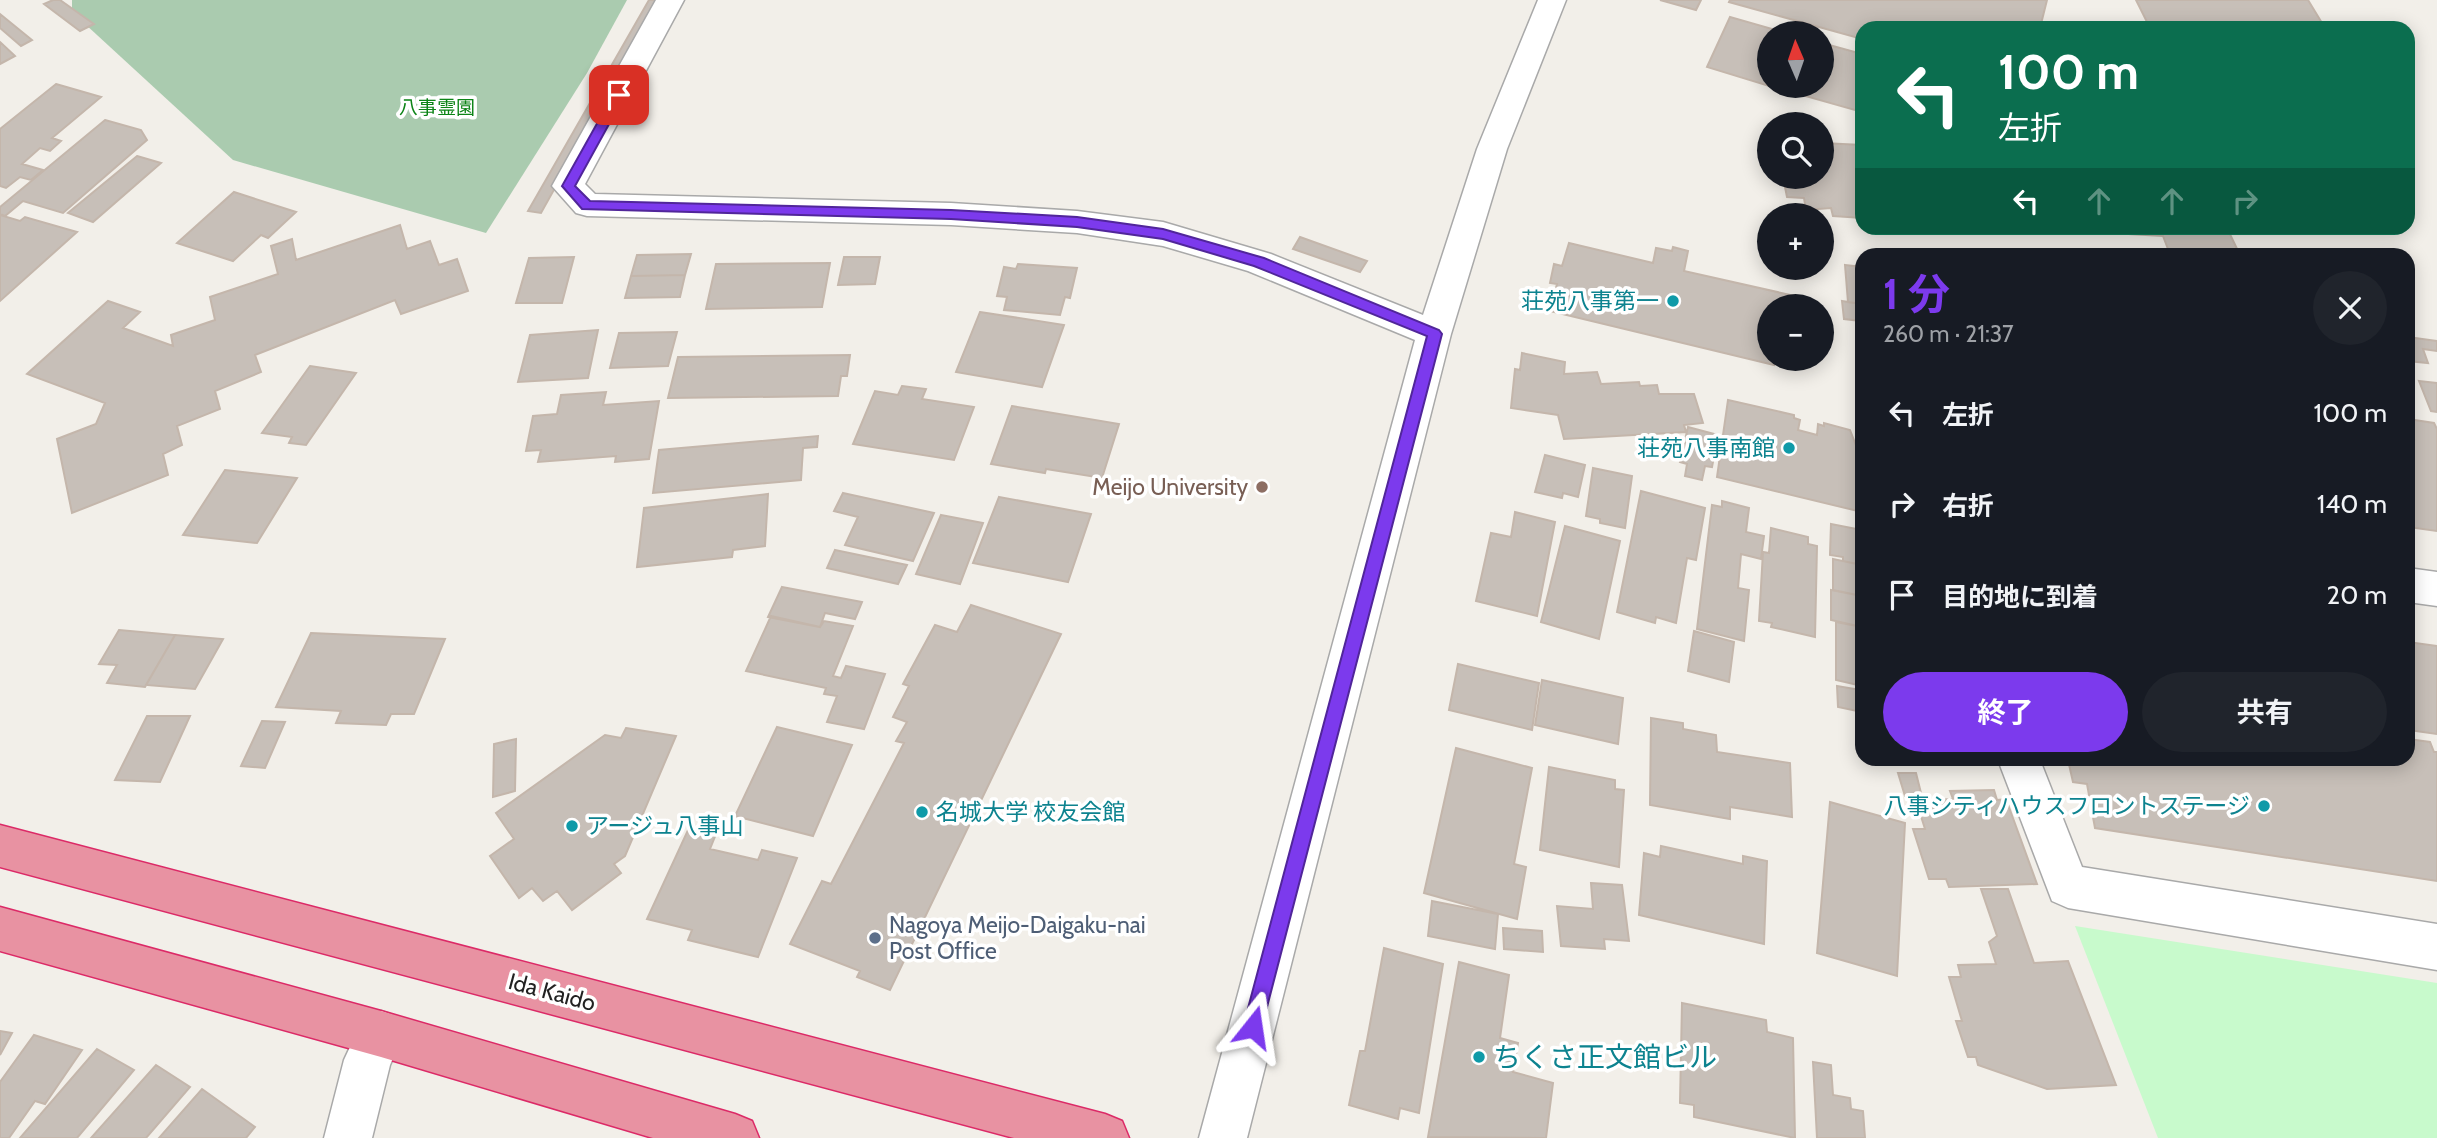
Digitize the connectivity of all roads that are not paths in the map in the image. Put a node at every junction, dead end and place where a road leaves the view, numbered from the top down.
1 (670, 0) edge
2 (1552, 0) edge
3 (1434, 334) junction
4 (2415, 586) edge
5 (2437, 589) edge
6 (2022, 766) edge
7 (0, 846) edge
8 (0, 929) edge
9 (2437, 947) edge
10 (381, 1034) junction
11 (348, 1138) edge
12 (735, 1138) edge
13 (1105, 1138) edge
14 (1223, 1138) edge

1 - 3 street
2 - 3 street
3 - 14 street
4 - 5 street
6 - 9 street
7 - 13 highway, Ida Kaido
8 - 10 highway
10 - 11 street
10 - 12 highway

